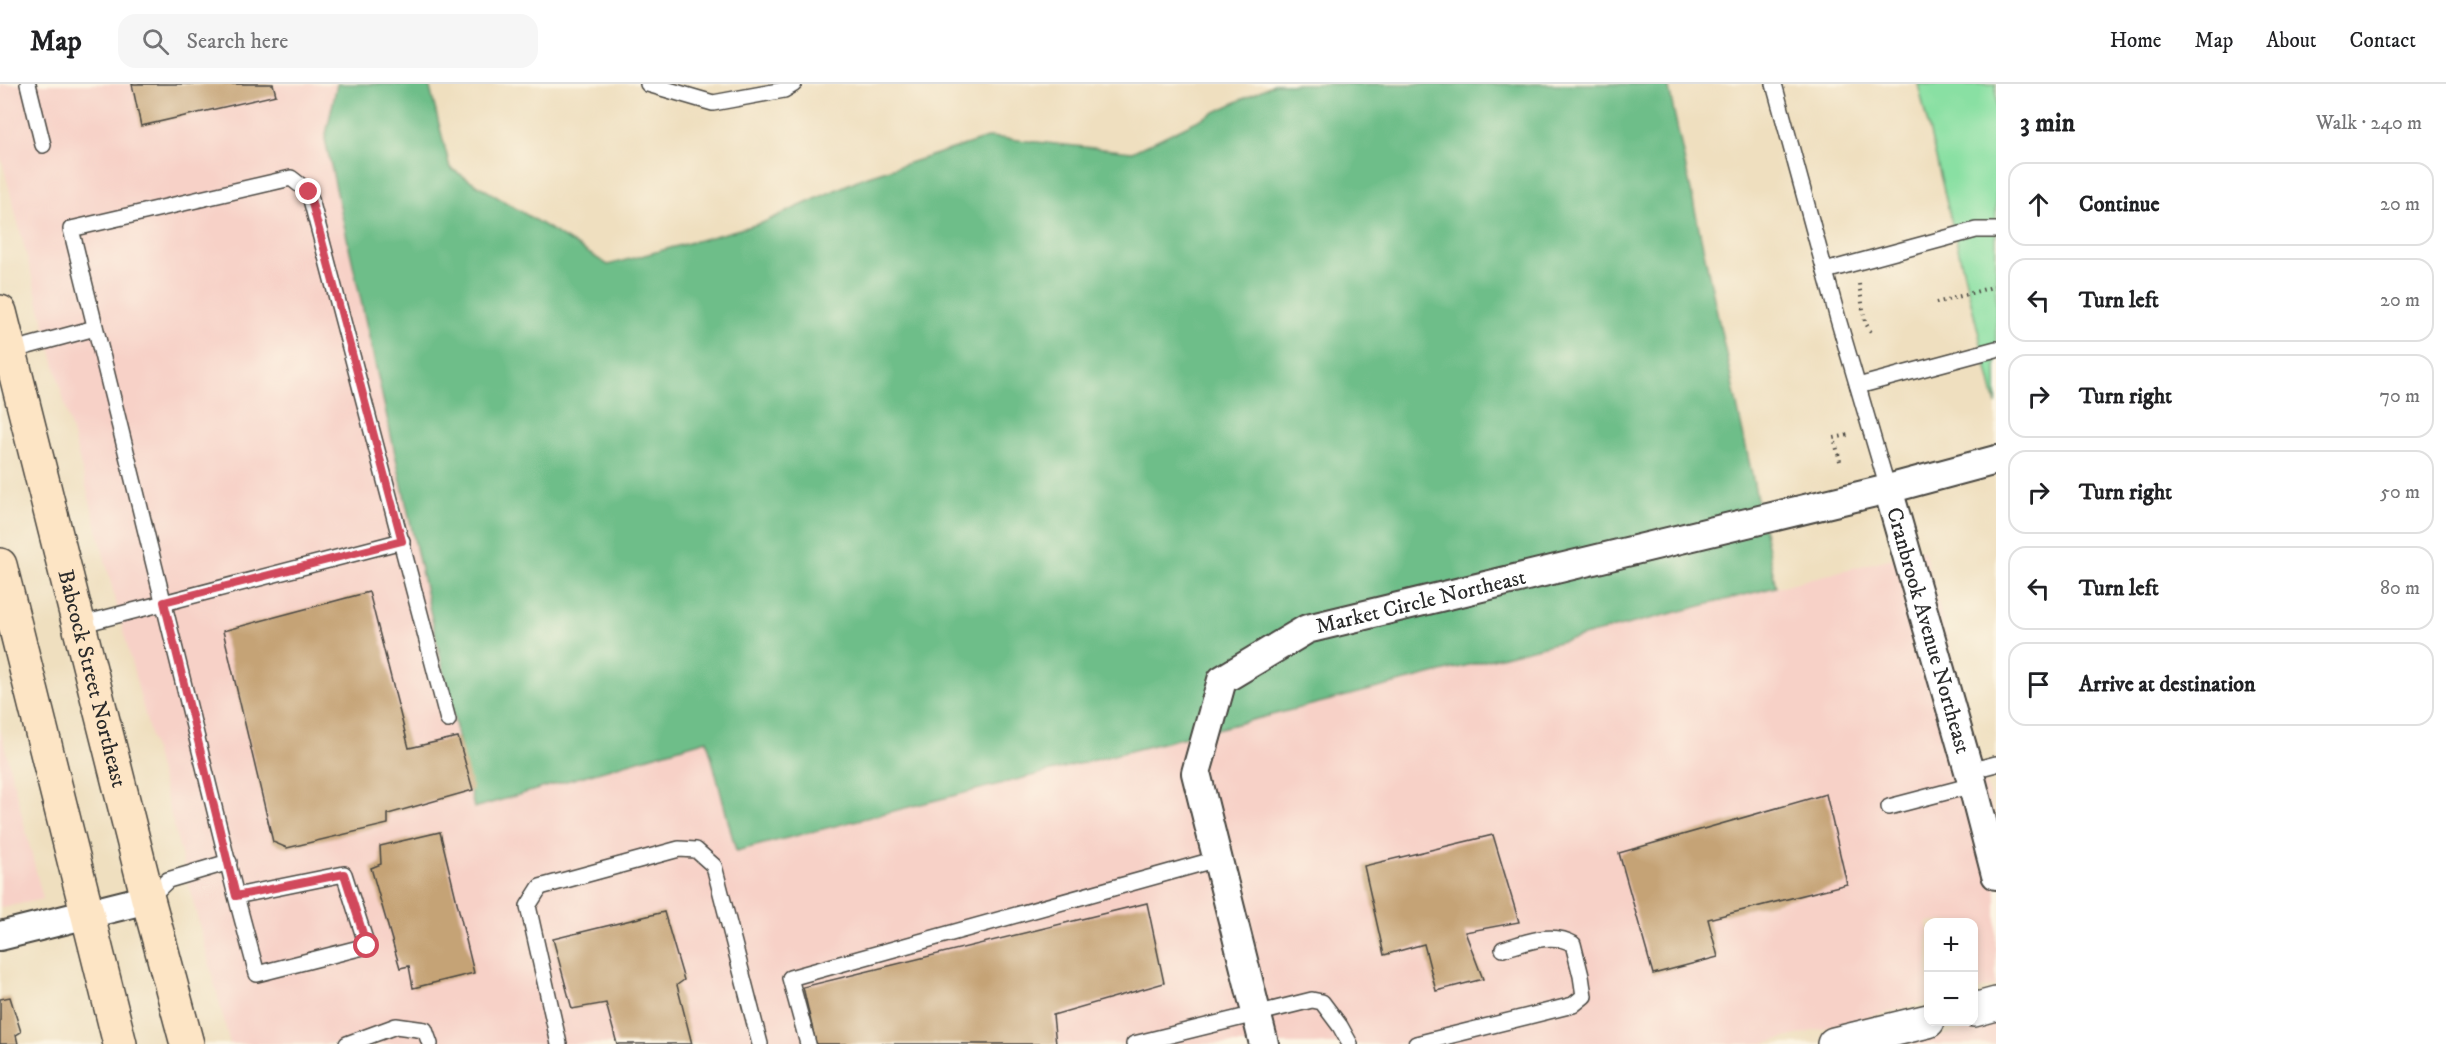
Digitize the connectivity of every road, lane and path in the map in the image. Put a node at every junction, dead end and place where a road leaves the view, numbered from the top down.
1 (28, 84) edge
2 (648, 84) edge
3 (794, 84) edge
4 (1774, 84) edge
5 (43, 145) dead end
6 (1996, 230) edge
7 (1825, 272) junction
8 (1996, 286) edge
9 (1936, 303) dead end
10 (0, 312) edge
11 (95, 328) junction
12 (1996, 349) edge
13 (5, 353) edge
14 (1858, 386) junction
15 (1996, 460) edge
16 (1888, 489) junction
17 (402, 541) junction
18 (0, 565) edge
19 (164, 602) junction
20 (79, 625) junction
21 (448, 720) dead end
22 (1996, 764) edge
23 (1971, 778) junction
24 (1889, 807) dead end
25 (1217, 859) junction
26 (229, 862) junction
27 (1996, 876) edge
28 (236, 896) junction
29 (148, 899) junction
30 (88, 914) junction
31 (0, 936) edge
32 (1503, 949) dead end
33 (1996, 1004) edge
34 (1978, 1009) edge
35 (1257, 1014) junction
36 (1924, 1022) edge
37 (1181, 1038) edge
38 (120, 1044) edge
39 (187, 1044) edge
40 (347, 1044) edge
41 (430, 1044) edge
42 (559, 1044) edge
43 (760, 1044) edge
44 (808, 1044) edge
45 (1134, 1044) edge
46 (1264, 1044) edge
47 (1350, 1044) edge
48 (1416, 1044) edge
49 (1834, 1044) edge

1 - 5 lane
2 - 3 lane
4 - 7 lane
6 - 7 lane
7 - 14 lane
8 - 9 path
10 - 13 main road, Babcock Street Northeast
11 - 13 lane
11 - 17 lane
11 - 19 lane
12 - 14 lane
13 - 20 main road, Babcock Street Northeast
14 - 16 lane
15 - 16 street, Market Circle Northeast
16 - 23 street, Cranbrook Avenue Northeast
16 - 25 street, Market Circle Northeast
17 - 19 lane
17 - 21 lane
18 - 30 main road
19 - 20 lane
19 - 26 lane
20 - 29 main road, Babcock Street Northeast
22 - 23 lane
23 - 24 lane
23 - 27 street, Cranbrook Avenue Northeast
25 - 35 street, Market Circle Northeast
25 - 44 lane
26 - 28 lane
26 - 29 lane
28 - 28 lane
29 - 30 street
29 - 39 main road, Babcock Street Northeast
30 - 31 street
30 - 38 main road
32 - 48 lane
33 - 34 street
35 - 37 lane
35 - 46 street, Market Circle Northeast
35 - 47 lane
36 - 49 street
37 - 45 lane
40 - 41 lane
42 - 43 lane

